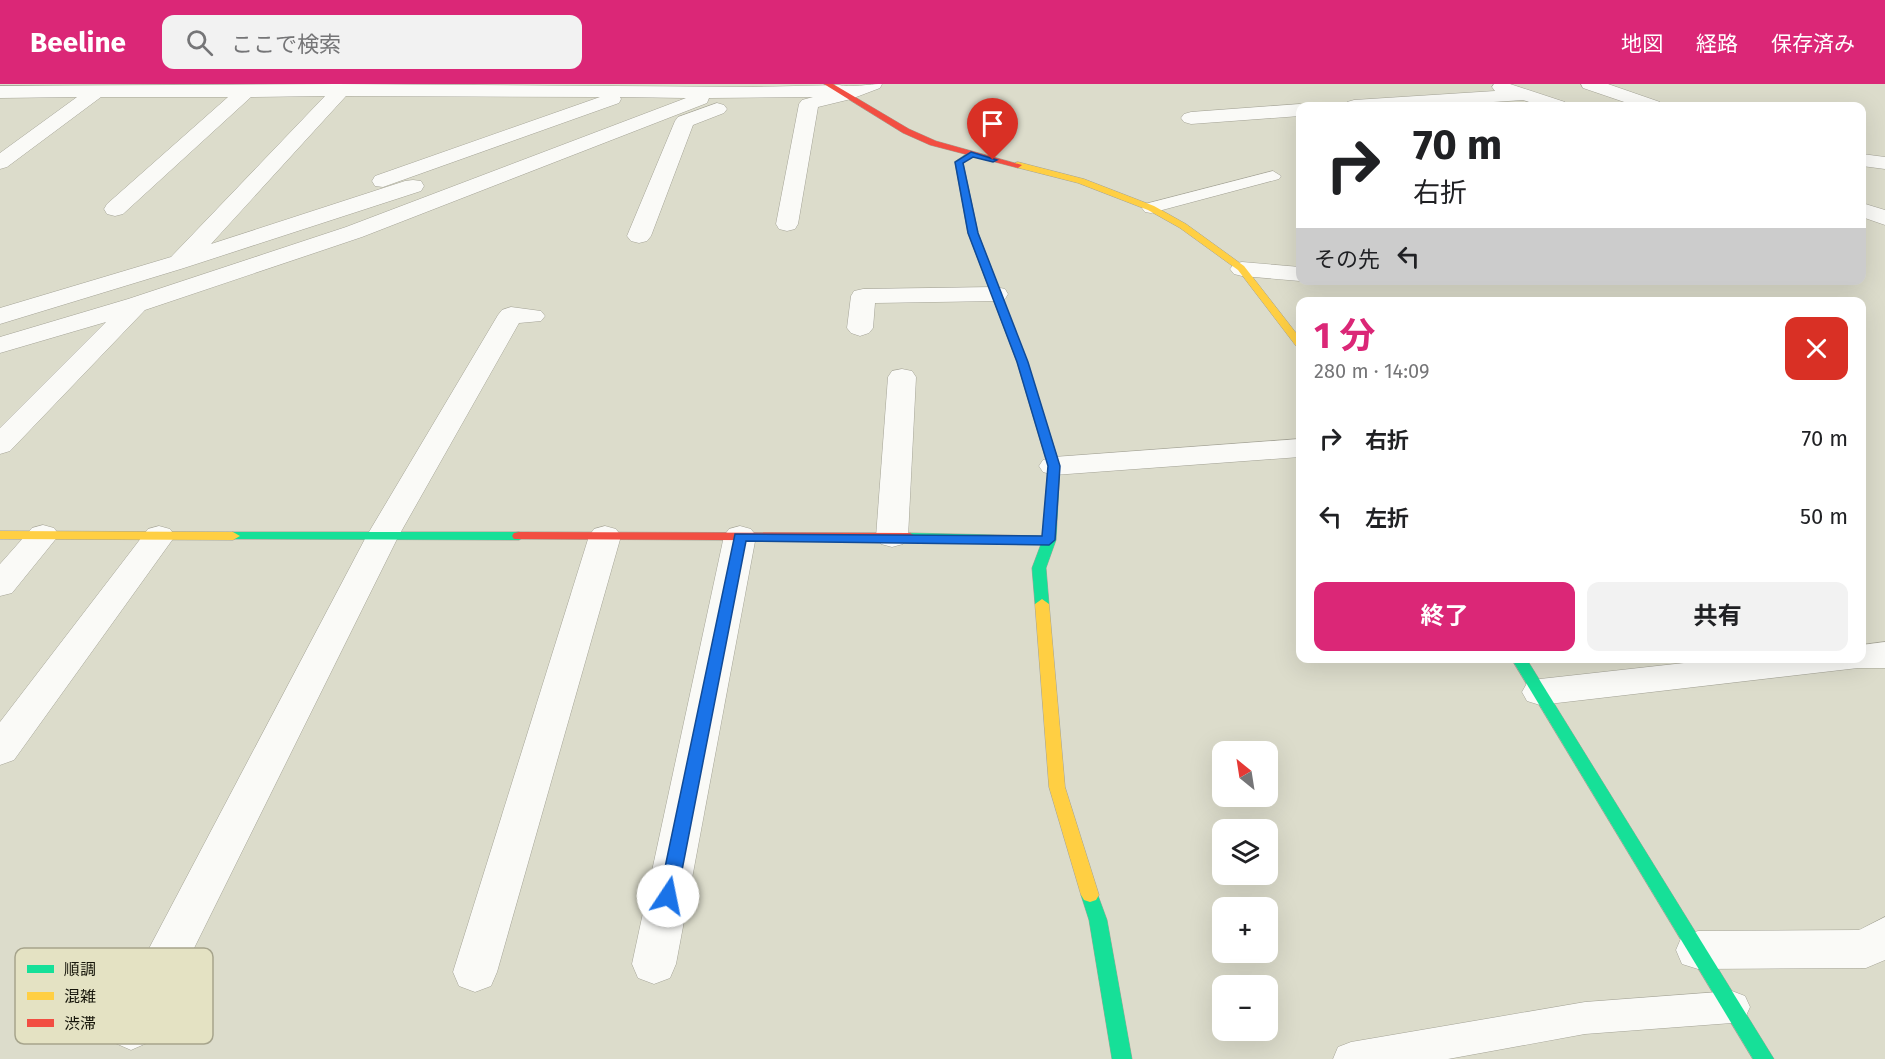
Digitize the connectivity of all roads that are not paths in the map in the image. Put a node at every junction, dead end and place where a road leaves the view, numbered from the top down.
1 (873, 84) edge
2 (1490, 84) edge
3 (1590, 84) edge
4 (667, 86) edge
5 (510, 87) edge
6 (180, 88) edge
7 (343, 88) edge
8 (15, 89) edge
9 (747, 89) edge
10 (837, 90) edge
11 (246, 91) junction
12 (96, 92) junction
13 (632, 92) junction
14 (716, 93) junction
15 (1522, 95) junction
16 (1415, 102) edge
17 (1545, 102) edge
18 (1642, 102) edge
19 (1296, 110) edge
20 (1191, 118) dead end
21 (470, 151) junction
22 (971, 154) junction
23 (1866, 161) edge
24 (1885, 163) edge
25 (0, 164) edge
26 (1273, 176) dead end
27 (1151, 208) junction
28 (115, 209) dead end
29 (787, 224) dead end
30 (639, 236) dead end
31 (203, 238) junction
32 (176, 263) junction
33 (1242, 269) junction
34 (1296, 274) edge
35 (996, 294) junction
36 (0, 298) edge
37 (137, 304) junction
38 (0, 316) edge
39 (532, 316) dead end
40 (860, 328) dead end
41 (1296, 339) edge
42 (0, 345) edge
43 (902, 377) dead end
44 (0, 445) edge
45 (1296, 448) edge
46 (1054, 466) junction
47 (0, 535) edge
48 (43, 535) junction
49 (159, 536) junction
50 (605, 536) junction
51 (382, 537) junction
52 (740, 537) junction
53 (892, 537) junction
54 (1049, 540) junction
55 (0, 585) edge
56 (1885, 655) edge
57 (1866, 657) edge
58 (1521, 663) edge
59 (1805, 663) edge
60 (1540, 692) junction
61 (0, 750) edge
62 (1885, 936) edge
63 (172, 948) edge
64 (1698, 950) junction
65 (654, 964) dead end
66 (475, 972) dead end
67 (1732, 1007) junction
68 (1122, 1059) edge
69 (1351, 1059) edge
70 (1764, 1059) edge

1 - 10 street
2 - 15 street
3 - 18 street
4 - 13 street
4 - 14 street
4 - 32 street
5 - 7 street
5 - 13 street
5 - 21 street
6 - 11 street
6 - 12 street
7 - 11 street
7 - 31 street
8 - 12 street
9 - 10 street
9 - 14 street
9 - 30 street
10 - 22 street
10 - 29 street
11 - 28 street
12 - 25 street
13 - 21 street
14 - 37 street
15 - 16 street
15 - 17 street
19 - 20 street
21 - 31 street
22 - 27 street
22 - 35 street
23 - 24 street
26 - 27 lane
27 - 33 street
31 - 32 street
31 - 36 street
32 - 37 street
32 - 38 street
33 - 34 street
33 - 41 street
35 - 40 street
35 - 46 street
37 - 42 street
37 - 44 street
39 - 51 street
43 - 53 street
45 - 46 street
46 - 54 street
47 - 48 street
48 - 49 street
48 - 55 street
49 - 51 street
49 - 61 street
50 - 51 street
50 - 52 street
50 - 66 street
51 - 63 street
52 - 53 street
52 - 65 street
53 - 54 street
54 - 68 street
56 - 57 street
58 - 60 street
59 - 60 street
60 - 64 street
62 - 64 street
64 - 67 street
67 - 69 lane
67 - 70 street

